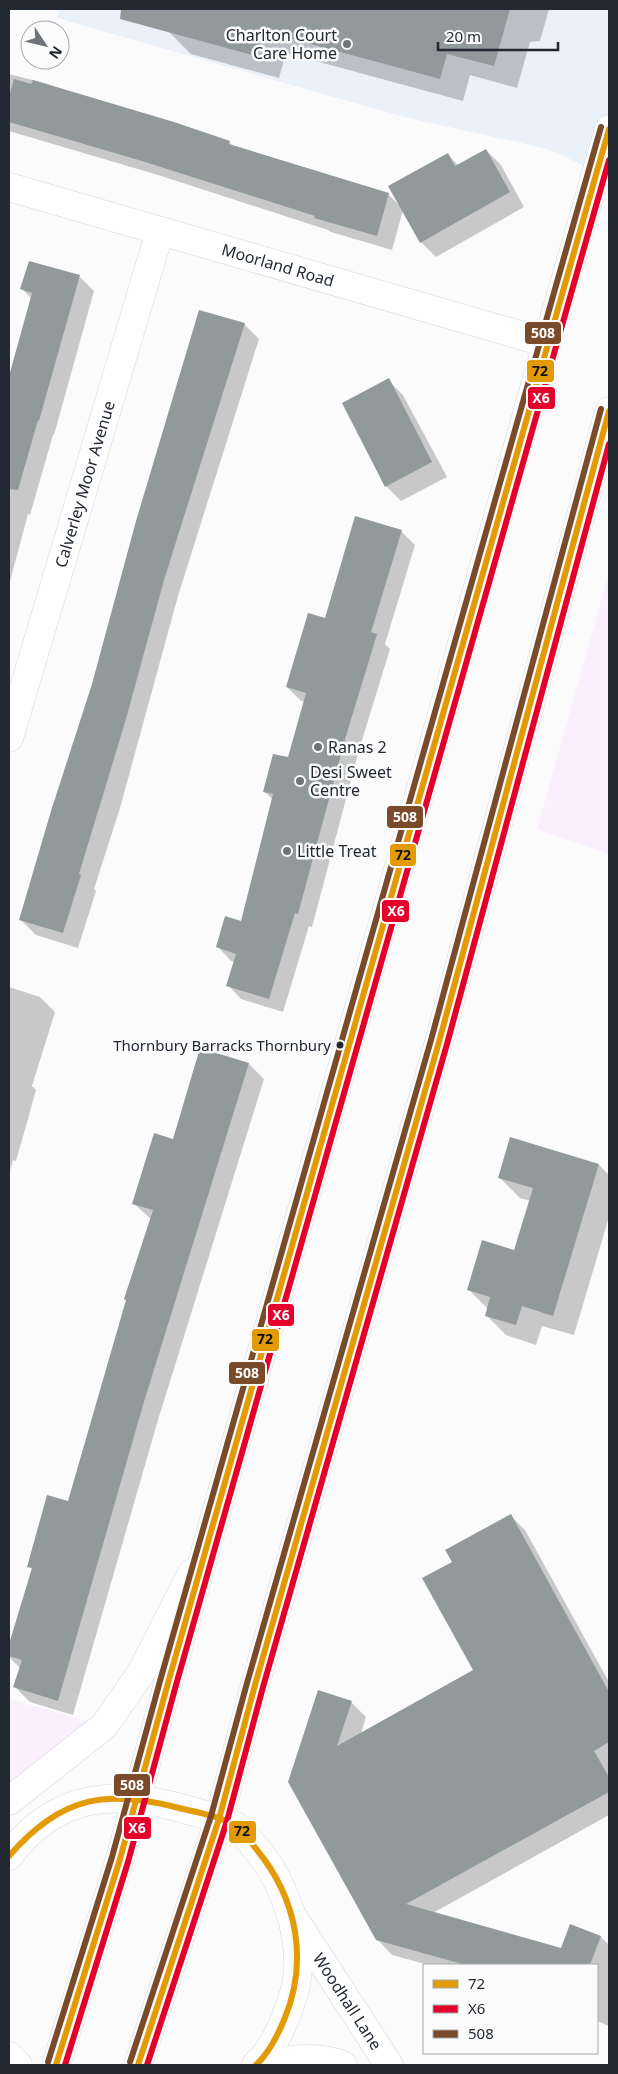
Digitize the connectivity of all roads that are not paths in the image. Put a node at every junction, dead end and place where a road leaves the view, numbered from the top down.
1 (609, 129) edge
2 (9, 186) edge
3 (160, 231) junction
4 (547, 343) junction
5 (609, 411) edge
6 (9, 738) edge
7 (209, 1540) junction
8 (137, 1800) junction
9 (9, 1801) edge
10 (219, 1819) junction
11 (9, 1856) edge
12 (290, 1913) junction
13 (9, 2056) edge
14 (257, 2064) edge
15 (18, 2065) edge
16 (56, 2065) edge
17 (138, 2065) edge
18 (343, 2065) edge
19 (388, 2065) edge

1 - 4 main road
2 - 3 main road, Moorland Road
3 - 4 main road, Moorland Road
3 - 6 main road, Calverley Moor Avenue
4 - 7 main road
5 - 10 main road
7 - 8 main road
7 - 9 main road
8 - 10 main road
8 - 11 main road
8 - 16 main road
10 - 12 main road
10 - 17 main road
12 - 14 main road
12 - 19 main road, Woodhall Lane
13 - 15 main road
14 - 18 main road

